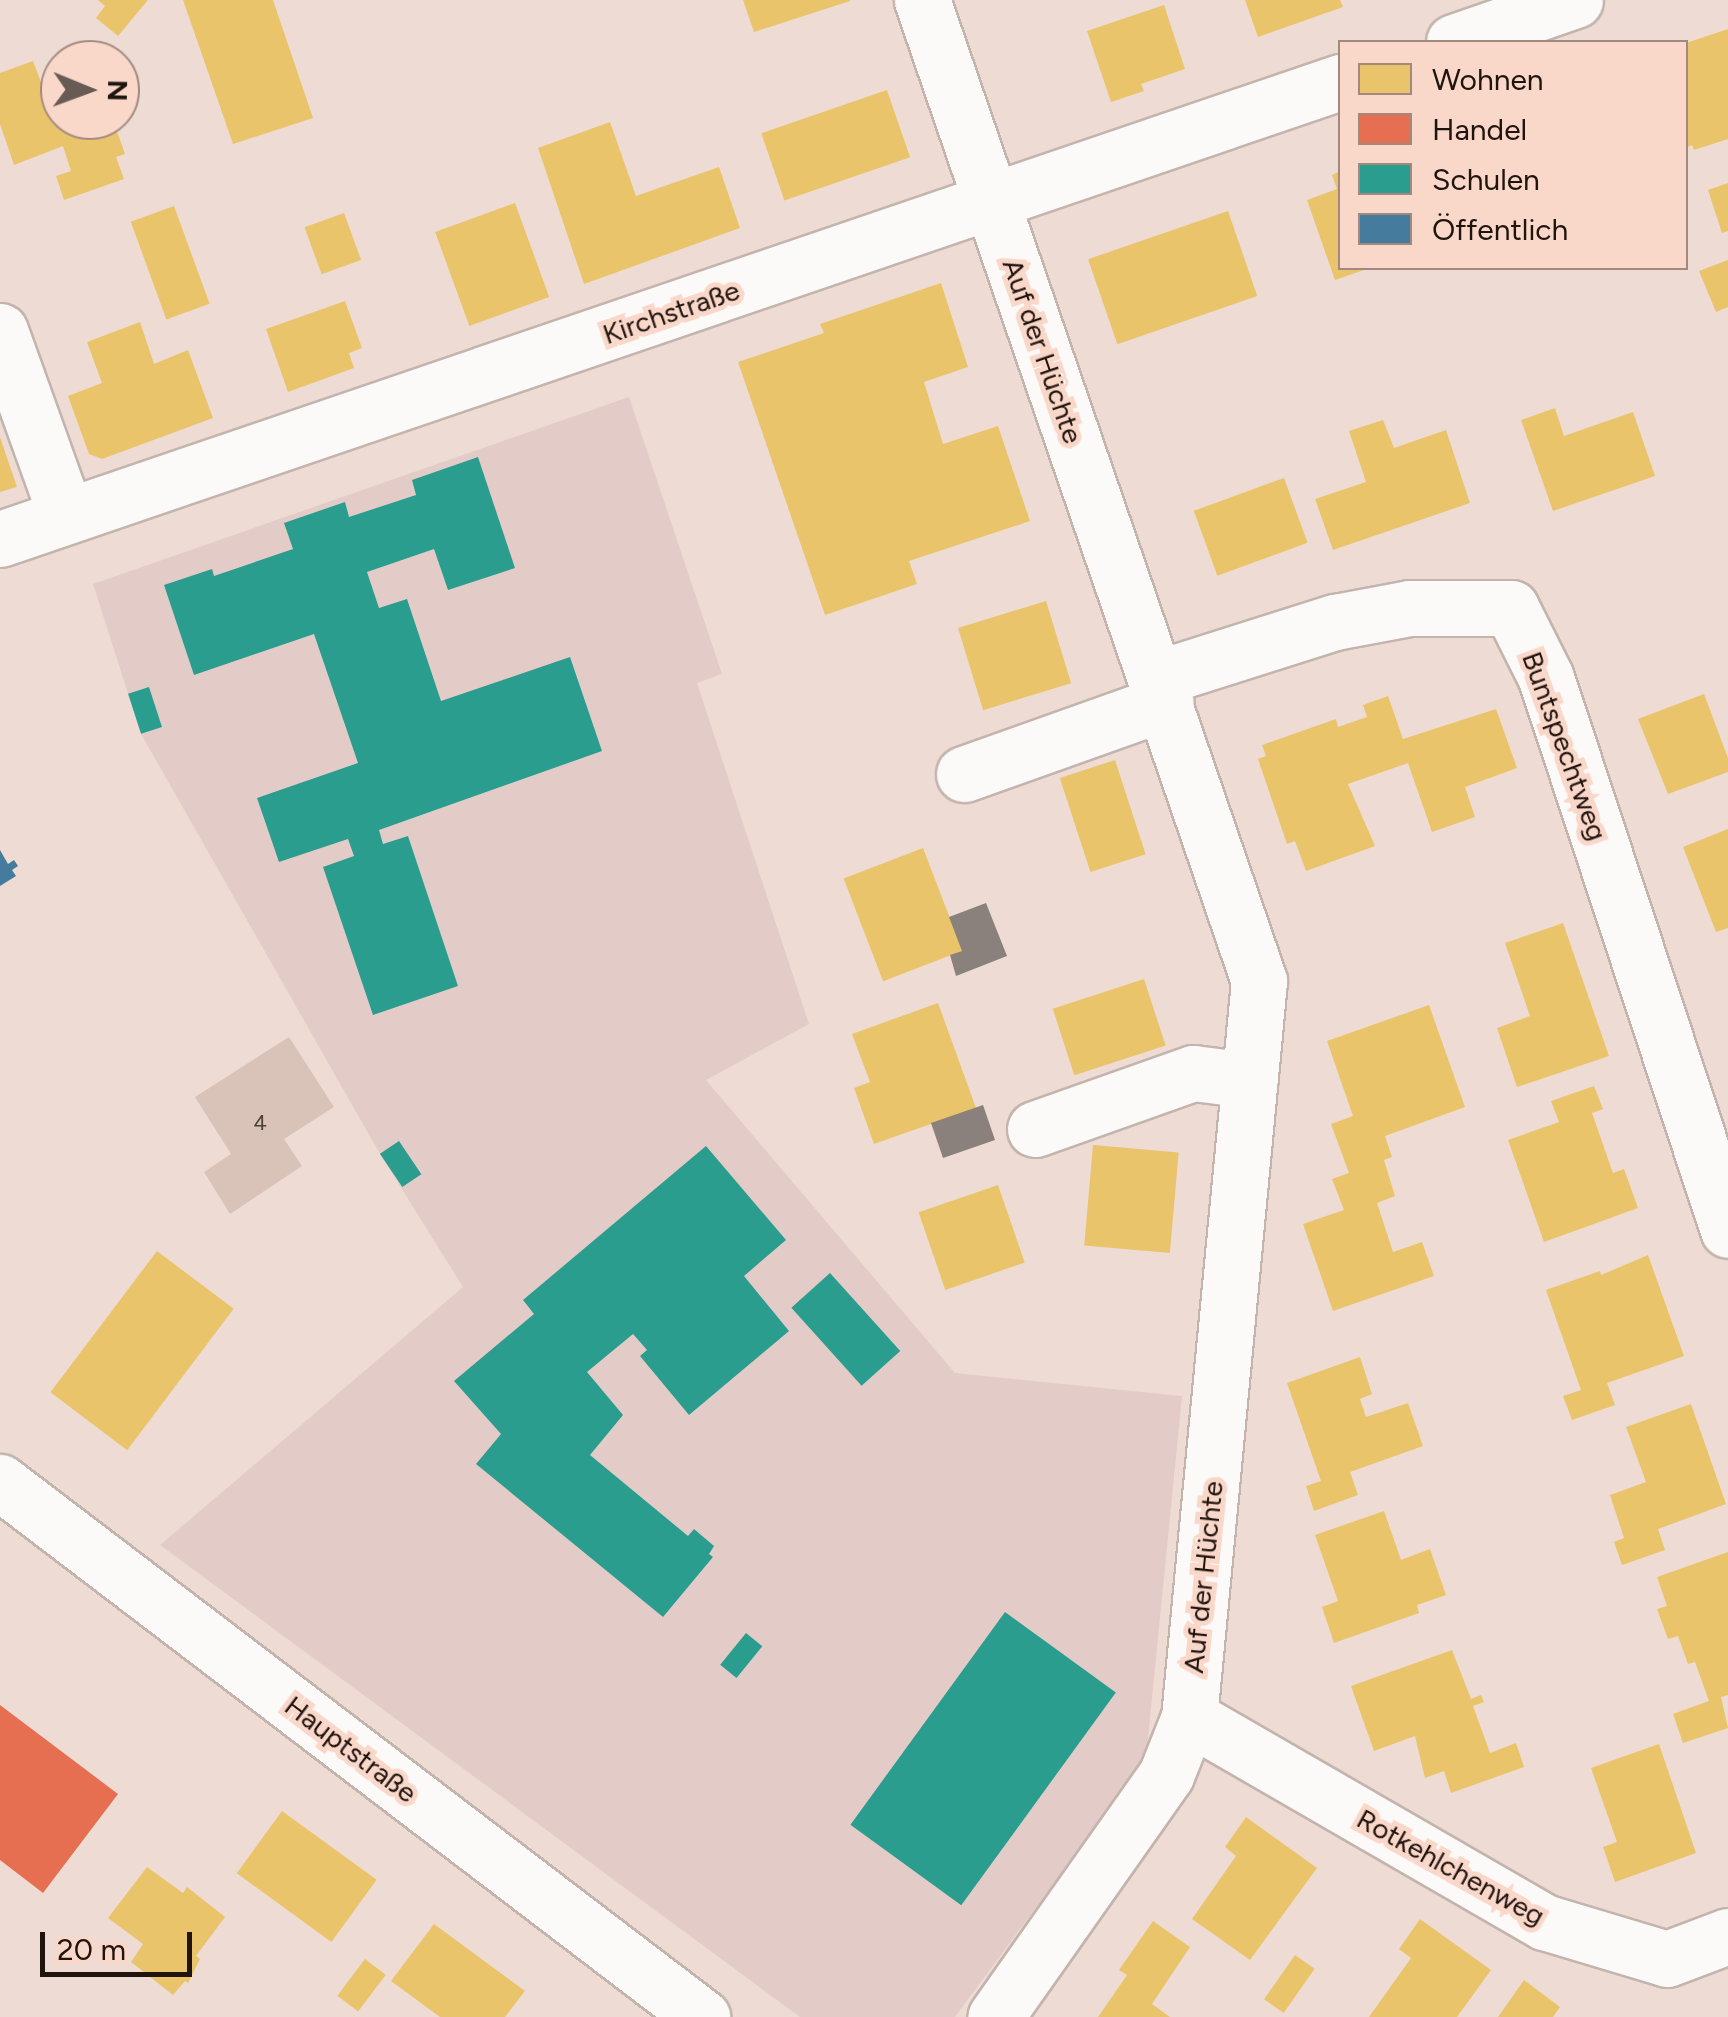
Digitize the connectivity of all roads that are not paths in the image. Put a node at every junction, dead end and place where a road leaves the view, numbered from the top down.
1 (922, 0) edge
2 (1576, 0) edge
3 (1460, 40) edge
4 (1338, 83) edge
5 (992, 204) junction
6 (0, 331) edge
7 (66, 515) junction
8 (0, 539) edge
9 (1162, 690) junction
10 (964, 774) dead end
11 (1250, 1080) junction
12 (1034, 1130) dead end
13 (1728, 1230) edge
14 (0, 1482) edge
15 (1189, 1717) junction
16 (1728, 1936) edge
17 (702, 2017) edge
18 (995, 2017) edge

1 - 5 street, Auf der Hüchte
2 - 3 street
4 - 5 street, Kirchstraße
5 - 7 street, Kirchstraße
5 - 9 street, Auf der Hüchte
6 - 7 street
7 - 8 street, Kirchstraße
9 - 10 street
9 - 11 street, Auf der Hüchte
9 - 13 street, Buntspechtweg
11 - 12 street
11 - 15 street, Auf der Hüchte
14 - 17 street, Hauptstraße
15 - 16 street, Rotkehlchenweg
15 - 18 street, Auf der Hüchte

